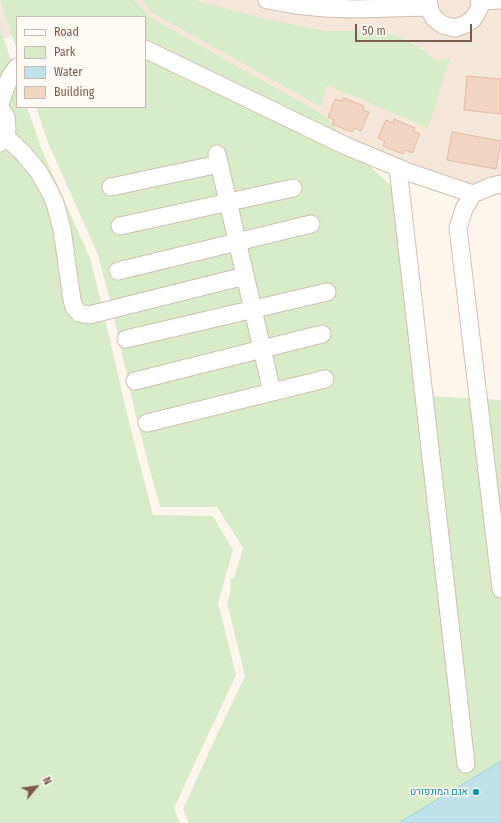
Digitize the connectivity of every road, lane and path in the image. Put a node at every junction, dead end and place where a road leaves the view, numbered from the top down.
1 (267, 0) edge
2 (480, 0) edge
3 (501, 0) edge
4 (428, 3) edge
5 (146, 49) edge
6 (16, 69) edge
7 (0, 104) edge
8 (0, 108) edge
9 (2, 139) edge
10 (398, 168) junction
11 (501, 184) edge
12 (111, 187) dead end
13 (293, 188) dead end
14 (473, 194) junction
15 (228, 202) junction
16 (310, 224) dead end
17 (120, 226) dead end
18 (237, 242) junction
19 (118, 271) dead end
20 (245, 276) junction
21 (327, 292) dead end
22 (253, 310) junction
23 (322, 334) dead end
24 (126, 339) dead end
25 (262, 349) junction
26 (324, 379) dead end
27 (135, 382) dead end
28 (272, 392) junction
29 (147, 423) dead end
30 (501, 589) edge
31 (466, 764) dead end

1 - 4 street
2 - 3 street
2 - 4 street
5 - 10 street
6 - 7 street
8 - 9 street
9 - 20 street
10 - 14 street
10 - 31 street
11 - 14 street
12 - 15 street
13 - 15 street
14 - 30 street
15 - 17 street
15 - 18 street
16 - 18 street
18 - 19 street
18 - 20 street
20 - 22 street
21 - 22 street
22 - 24 street
22 - 25 street
23 - 25 street
25 - 27 street
25 - 28 street
26 - 28 street
28 - 29 street

